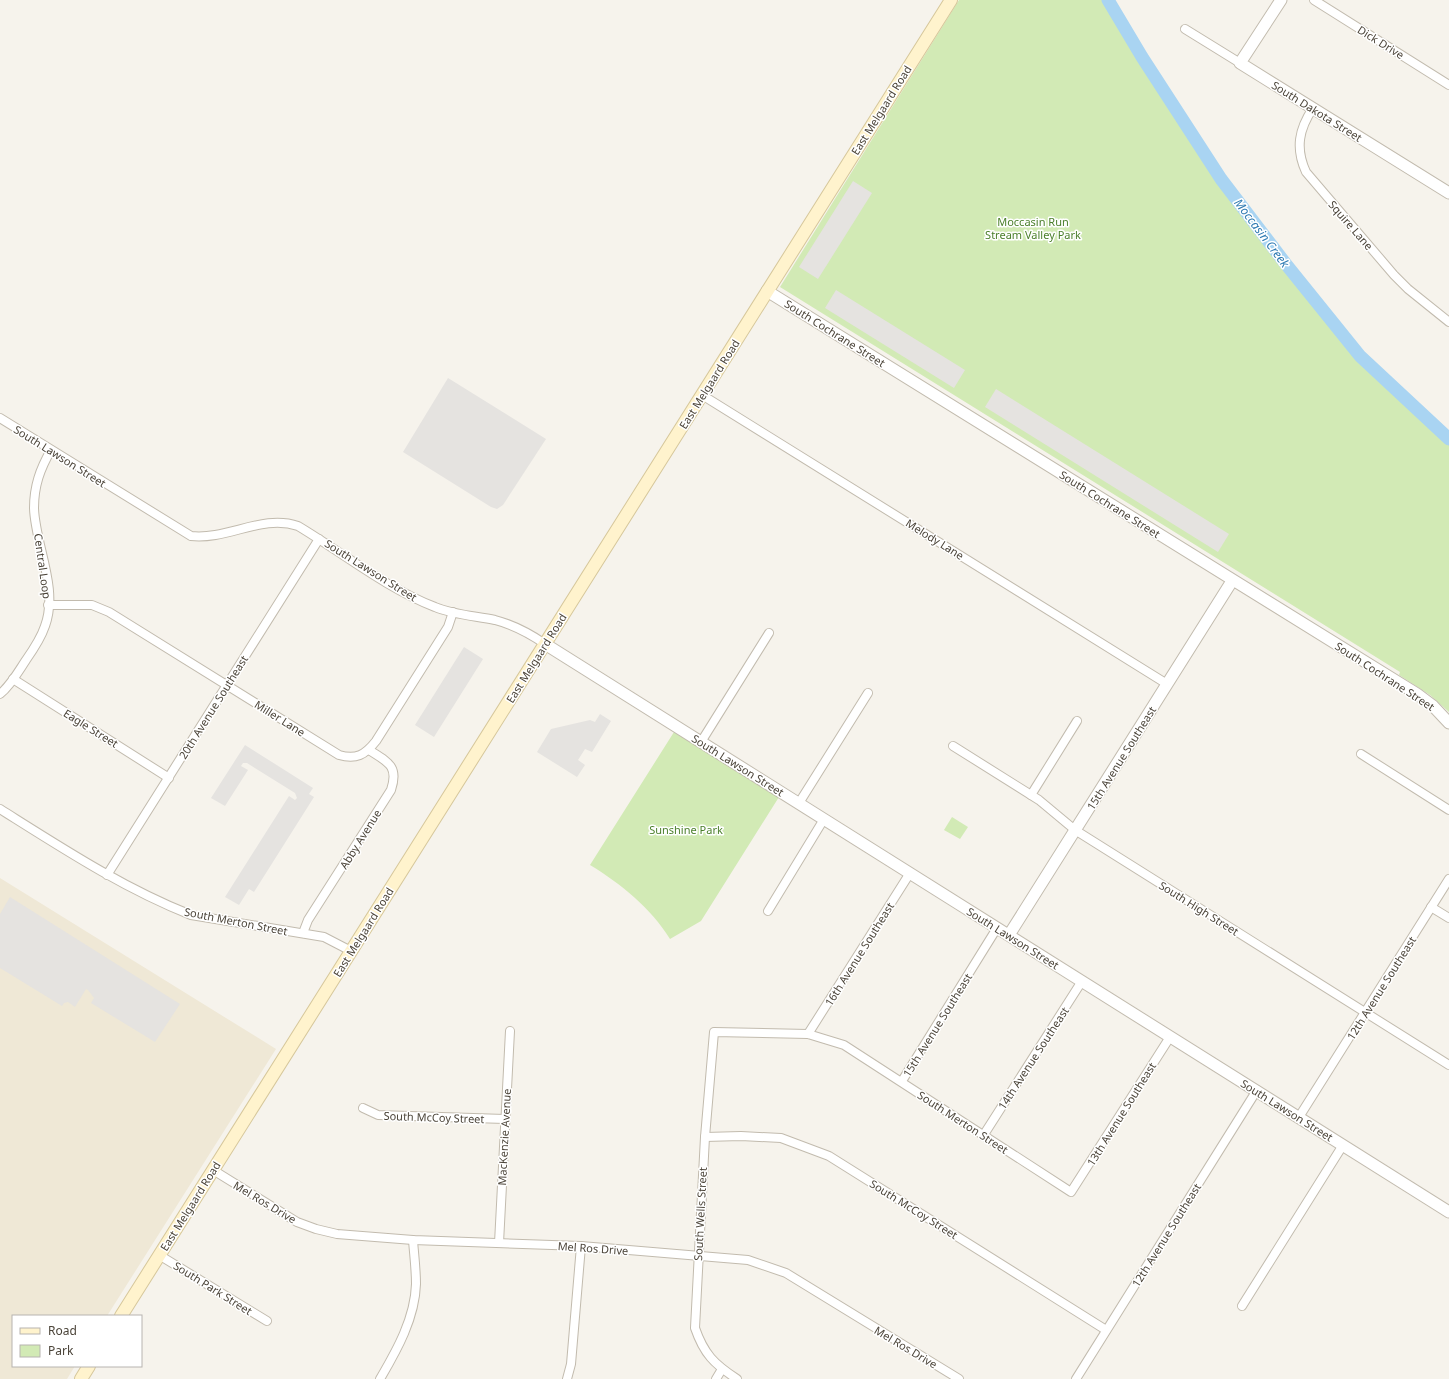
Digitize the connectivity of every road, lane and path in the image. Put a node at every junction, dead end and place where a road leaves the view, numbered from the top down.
1 (951, 0) edge
2 (1280, 0) edge
3 (1314, 0) edge
4 (1186, 29) dead end
5 (1240, 63) junction
6 (1449, 85) edge
7 (1313, 108) junction
8 (1449, 193) edge
9 (767, 291) junction
10 (1449, 322) edge
11 (702, 395) junction
12 (0, 418) edge
13 (51, 450) junction
14 (319, 538) junction
15 (1232, 581) junction
16 (48, 605) junction
17 (453, 612) junction
18 (769, 633) dead end
19 (545, 644) junction
20 (13, 679) junction
21 (1167, 684) junction
22 (227, 685) junction
23 (868, 693) dead end
24 (0, 694) edge
25 (1077, 721) dead end
26 (1449, 723) edge
27 (701, 742) junction
28 (953, 746) dead end
29 (369, 750) junction
30 (1361, 754) dead end
31 (169, 778) junction
32 (1031, 795) junction
33 (799, 803) junction
34 (0, 809) edge
35 (1449, 810) edge
36 (824, 819) junction
37 (1075, 830) junction
38 (910, 873) junction
39 (107, 875) junction
40 (1449, 879) edge
41 (1431, 907) junction
42 (768, 910) dead end
43 (1449, 918) edge
44 (997, 928) junction
45 (303, 933) junction
46 (1009, 935) junction
47 (351, 951) junction
48 (1082, 981) junction
49 (1365, 1013) junction
50 (510, 1031) dead end
51 (714, 1032) joint
52 (808, 1034) junction
53 (1170, 1037) junction
54 (1449, 1065) edge
55 (902, 1081) junction
56 (1257, 1090) junction
57 (364, 1108) dead end
58 (1299, 1117) junction
59 (505, 1119) junction
60 (983, 1136) junction
61 (705, 1137) junction
62 (1343, 1145) junction
63 (213, 1170) junction
64 (1071, 1192) joint
65 (1449, 1212) edge
66 (413, 1240) junction
67 (499, 1243) junction
68 (580, 1246) junction
69 (159, 1255) junction
70 (698, 1256) junction
71 (1242, 1306) dead end
72 (122, 1315) edge
73 (267, 1321) dead end
74 (1106, 1330) junction
75 (88, 1367) edge
76 (722, 1369) junction
77 (81, 1379) edge
78 (380, 1379) edge
79 (567, 1379) edge
80 (716, 1379) edge
81 (737, 1379) edge
82 (958, 1379) edge
83 (1076, 1379) edge

1 - 9 main road, East Melgaard Road
2 - 5 street
3 - 6 street, Dick Drive
4 - 5 street, South Dakota Street
5 - 7 street, South Dakota Street
7 - 8 street, South Dakota Street
7 - 10 street, Squire Lane
9 - 11 main road, East Melgaard Road
9 - 15 street, South Cochrane Street
11 - 19 main road, East Melgaard Road
11 - 21 street, Melody Lane
12 - 13 street, South Lawson Street
13 - 14 street, South Lawson Street
13 - 16 street, Central Loop
14 - 17 street, South Lawson Street
14 - 22 street, 20th Avenue Southeast
15 - 21 street, 15th Avenue Southeast
15 - 26 street, South Cochrane Street
16 - 20 street, Central Loop
16 - 22 street, Miller Lane
17 - 19 street, South Lawson Street
17 - 29 street
18 - 27 street
19 - 27 street, South Lawson Street
19 - 47 main road, East Melgaard Road
20 - 24 street, Central Loop
20 - 31 street, Eagle Street
21 - 37 street, 15th Avenue Southeast
22 - 29 street, Miller Lane
22 - 31 street, 20th Avenue Southeast
23 - 33 street
25 - 32 street
27 - 33 street, South Lawson Street
28 - 32 street, South High Street
29 - 45 street, Abby Avenue
30 - 35 street
31 - 39 street, 20th Avenue Southeast
32 - 37 street, South High Street
33 - 36 street, South Lawson Street
34 - 39 street, South Merton Street
36 - 38 street, South Lawson Street
36 - 42 street
37 - 46 street, 15th Avenue Southeast
37 - 49 street, South High Street
38 - 44 street, South Lawson Street
38 - 52 street, 16th Avenue Southeast
39 - 45 street, South Merton Street
40 - 41 street, 12th Avenue Southeast
41 - 43 street
41 - 49 street, 12th Avenue Southeast
44 - 46 street, South Lawson Street
44 - 55 street, 15th Avenue Southeast
45 - 47 street, South Merton Street
46 - 48 street, South Lawson Street
47 - 63 main road, East Melgaard Road
48 - 53 street, South Lawson Street
48 - 60 street, 14th Avenue Southeast
49 - 54 street, South High Street
49 - 58 street, 12th Avenue Southeast
50 - 59 street, MacKenzie Avenue
51 - 52 street, South Merton Street
51 - 61 street, South Wells Street
52 - 55 street, South Merton Street
53 - 56 street, South Lawson Street
53 - 64 street, 13th Avenue Southeast
55 - 60 street, South Merton Street
56 - 58 street, South Lawson Street
56 - 74 street, 12th Avenue Southeast
57 - 59 street, South McCoy Street
58 - 62 street, South Lawson Street
59 - 67 street, MacKenzie Avenue
60 - 64 street, South Merton Street
61 - 70 street, South Wells Street
61 - 74 street, South McCoy Street
62 - 65 street, South Lawson Street
62 - 71 street
63 - 66 street, Mel Ros Drive
63 - 69 main road, East Melgaard Road
66 - 67 street, Mel Ros Drive
66 - 78 street
67 - 68 street, Mel Ros Drive
68 - 70 street, Mel Ros Drive
68 - 79 street
69 - 72 main road, East Melgaard Road
69 - 73 street, South Park Street
70 - 76 street, South Wells Street
70 - 82 street, Mel Ros Drive
74 - 83 street, 12th Avenue Southeast
75 - 77 main road
76 - 80 street
76 - 81 street, South Wells Street

